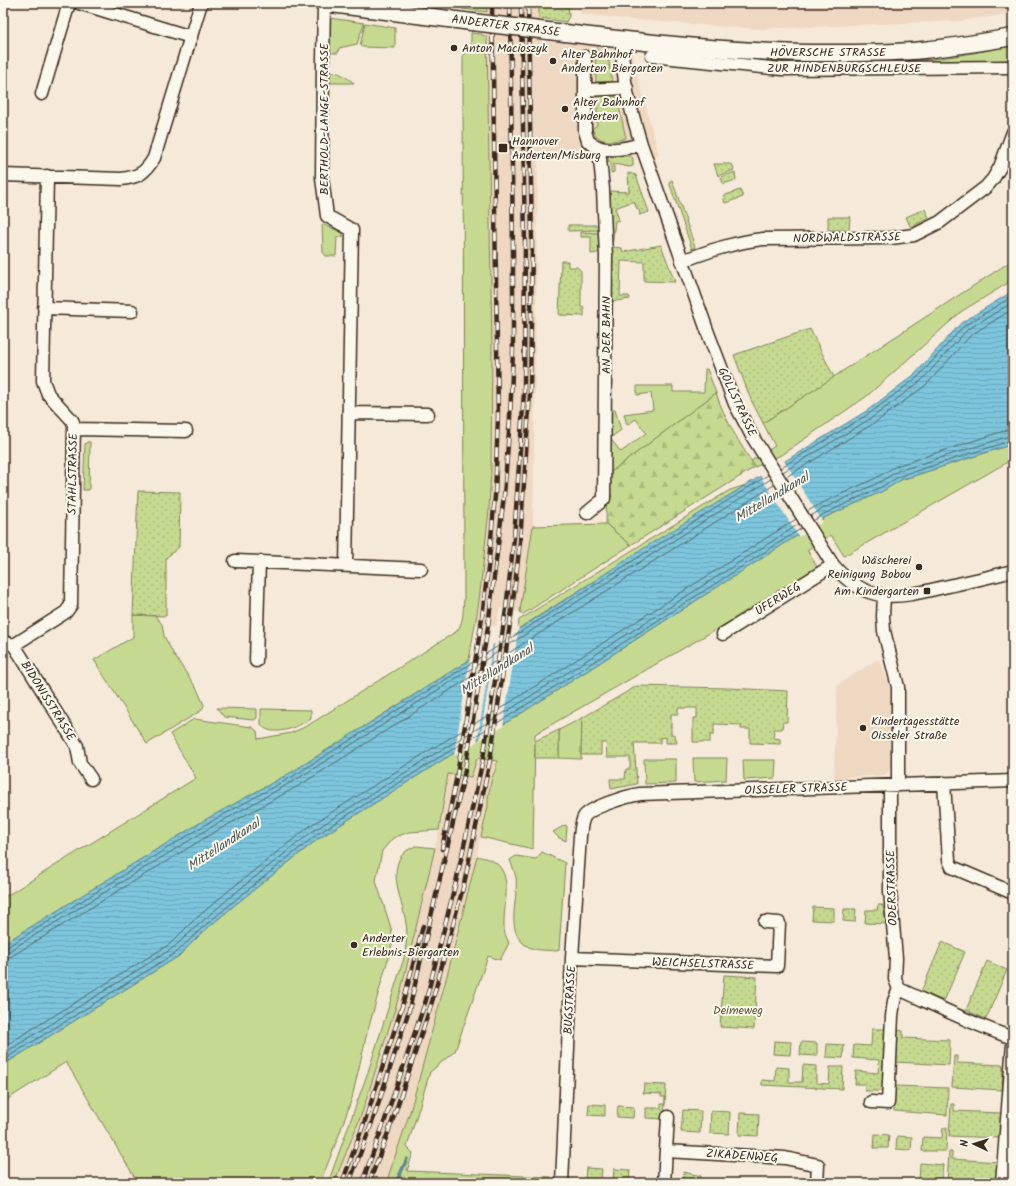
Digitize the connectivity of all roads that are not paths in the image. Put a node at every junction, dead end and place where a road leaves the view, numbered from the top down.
1 (69, 3) edge
2 (79, 3) edge
3 (201, 3) edge
4 (324, 3) edge
5 (191, 37) junction
6 (1013, 37) edge
7 (623, 40) junction
8 (642, 41) joint
9 (652, 56) dead end
10 (585, 57) dead end
11 (1013, 67) edge
12 (627, 88) junction
13 (585, 90) junction
14 (42, 94) dead end
15 (1013, 132) edge
16 (641, 144) junction
17 (599, 148) junction
18 (3, 175) edge
19 (47, 176) junction
20 (682, 261) junction
21 (44, 308) junction
22 (132, 311) dead end
23 (349, 413) junction
24 (428, 414) dead end
25 (74, 429) junction
26 (186, 431) dead end
27 (587, 513) dead end
28 (235, 561) dead end
29 (260, 562) junction
30 (833, 565) junction
31 (346, 566) junction
32 (421, 569) dead end
33 (1013, 571) edge
34 (884, 596) junction
35 (723, 634) dead end
36 (8, 644) edge
37 (256, 661) dead end
38 (91, 779) dead end
39 (1013, 781) edge
40 (944, 783) junction
41 (894, 786) junction
42 (584, 818) joint
43 (1013, 893) edge
44 (765, 922) dead end
45 (572, 958) junction
46 (899, 989) junction
47 (1013, 1038) edge
48 (1013, 1044) edge
49 (871, 1102) dead end
50 (668, 1118) dead end
51 (666, 1151) junction
52 (562, 1183) edge
53 (664, 1183) edge
54 (817, 1183) edge
55 (1002, 1183) edge

1 - 14 street
2 - 5 street
3 - 5 street
4 - 7 main road, ANDERTER STRASSE, bridge
4 - 23 street, BERTHOLD-LANGE-STRASSE
5 - 19 street
6 - 8 main road, HÖVERSCHE STRASSE
7 - 8 main road, ANDERTER STRASSE
7 - 12 street, GOLLSTRASSE
9 - 11 street, ZUR HINDENBURGSCHLEUSE
10 - 13 street
12 - 13 street
12 - 16 street, GOLLSTRASSE
13 - 17 street
15 - 20 street, NORDWALDSTRASSE
16 - 17 street
16 - 20 street, GOLLSTRASSE
17 - 27 street, AN DER BAHN
18 - 19 street
19 - 21 street, STAHLSTRASSE
20 - 30 street, GOLLSTRASSE
21 - 22 street
21 - 25 street, STAHLSTRASSE
23 - 24 street
23 - 31 street, BERTHOLD-LANGE-STRASSE
25 - 26 street
25 - 36 street, STAHLSTRASSE
28 - 29 street
29 - 31 street
29 - 37 street
30 - 34 street, GOLLSTRASSE
30 - 35 street, UFERWEG
31 - 32 street
33 - 34 street, GOLLSTRASSE
34 - 41 street
36 - 38 street, BIDONISSTRASSE
39 - 40 street, OISSELER STRASSE
40 - 41 street, OISSELER STRASSE
40 - 43 street
41 - 42 street, OISSELER STRASSE
41 - 46 street, ODERSTRASSE
42 - 45 street, BUGSTRASSE
44 - 45 street, WEICHSELSTRASSE
45 - 52 street, BUGSTRASSE
46 - 47 street
46 - 49 street, ODERSTRASSE
48 - 55 street
50 - 51 street
51 - 53 street
51 - 54 street, ZIKADENWEG

